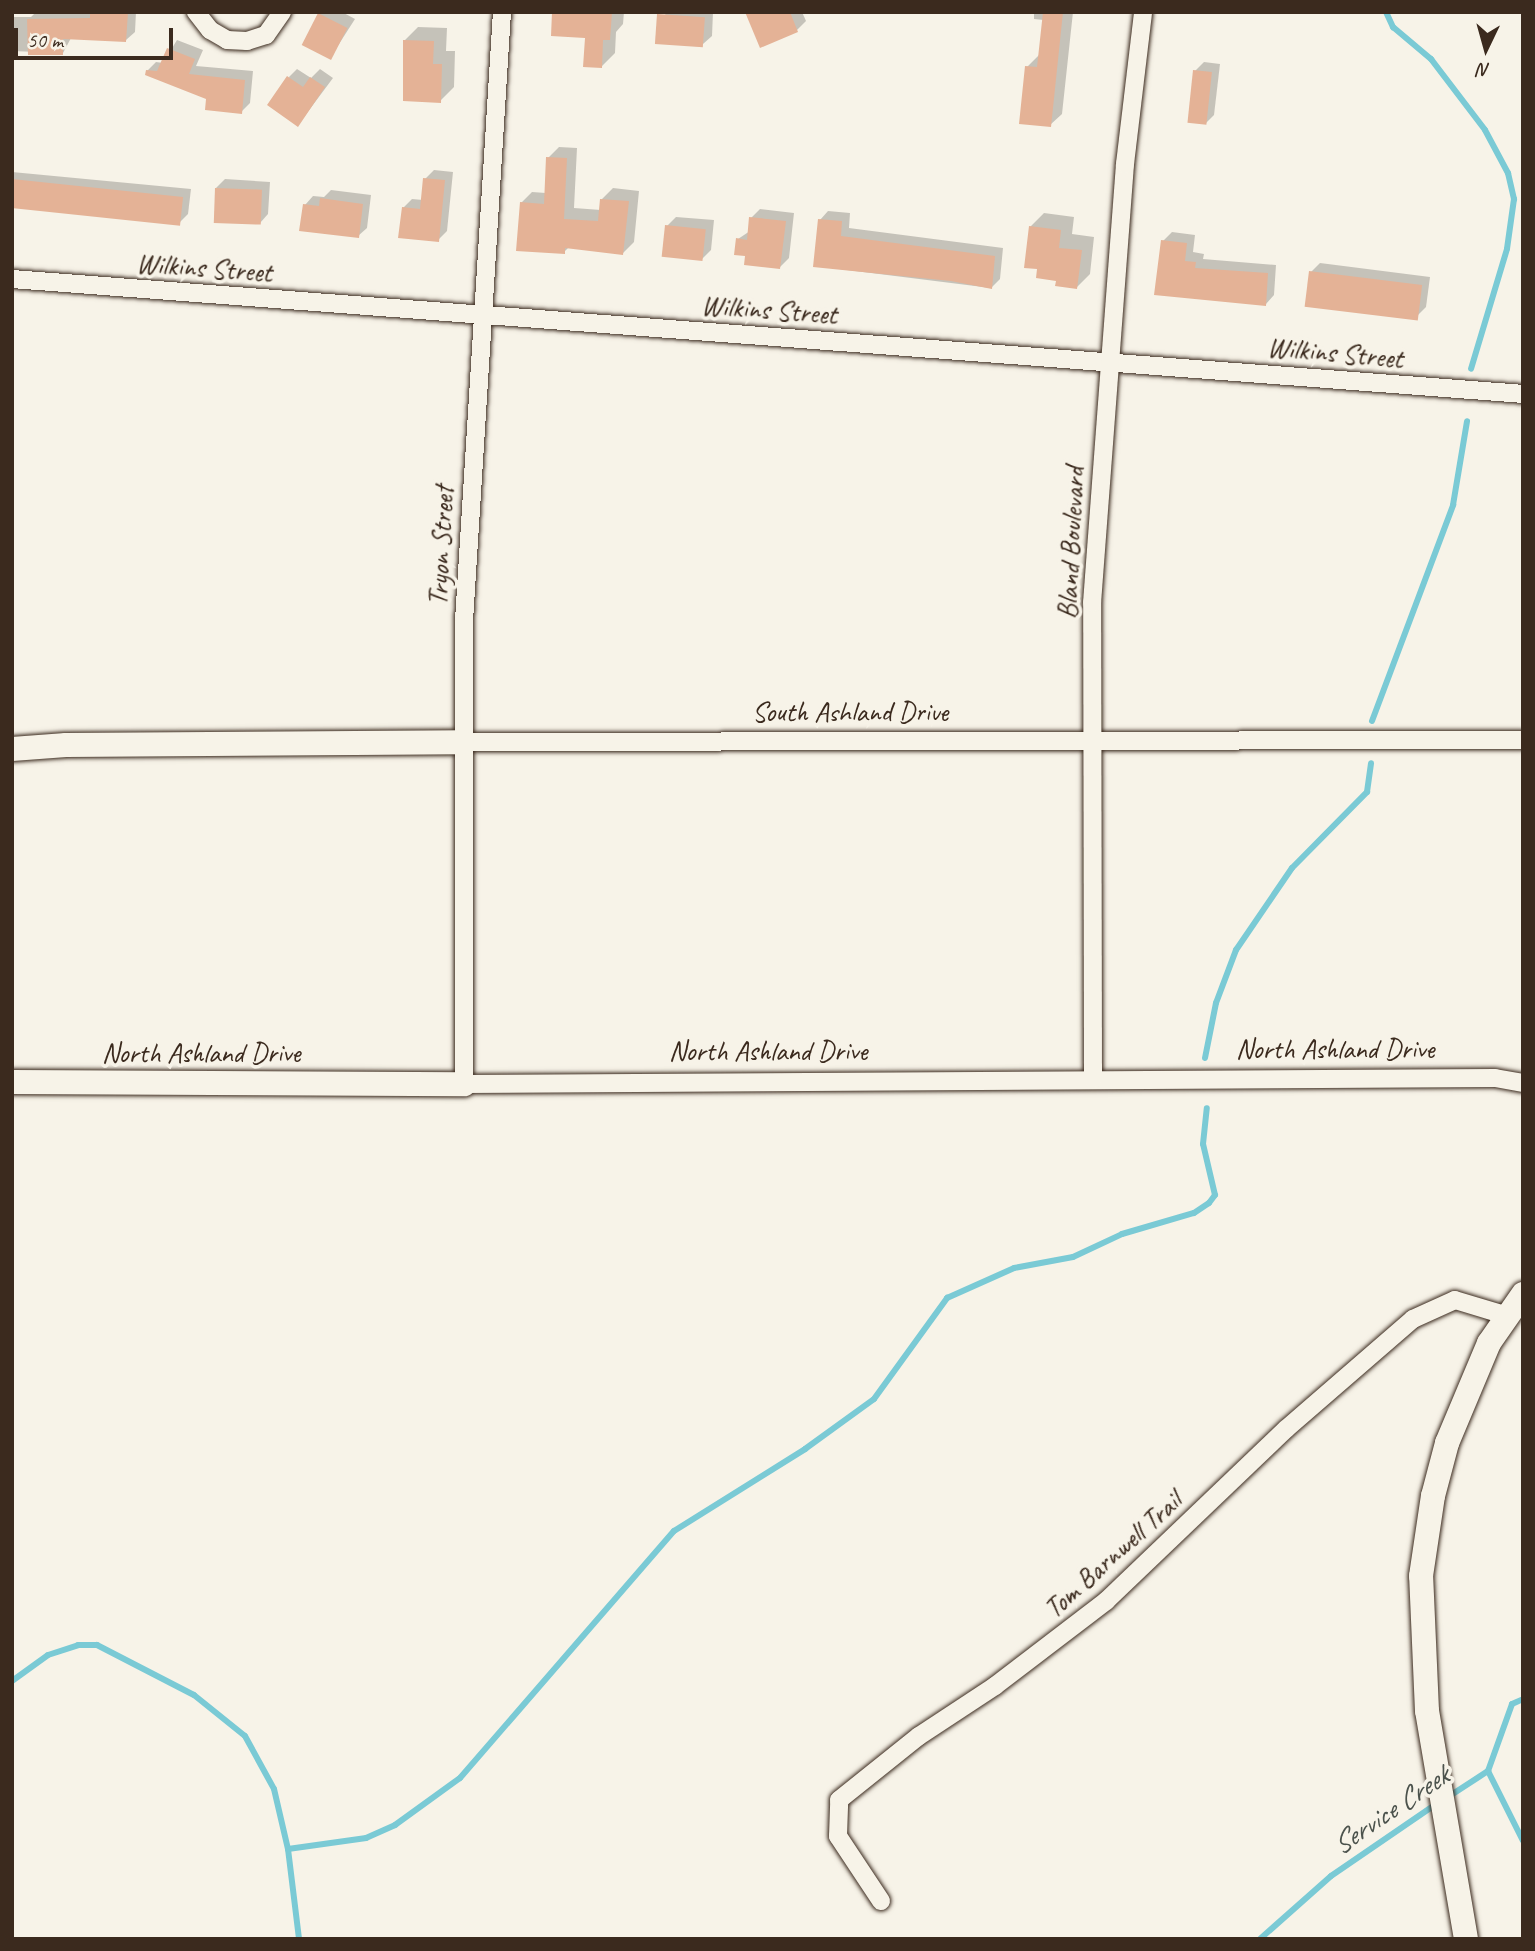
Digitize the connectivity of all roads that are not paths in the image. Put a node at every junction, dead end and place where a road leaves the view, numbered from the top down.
1 (196, 12) edge
2 (282, 12) edge
3 (502, 12) edge
4 (1143, 12) edge
5 (12, 279) edge
6 (481, 317) junction
7 (1111, 362) junction
8 (1523, 394) edge
9 (1092, 740) junction
10 (1523, 740) edge
11 (462, 742) junction
12 (12, 749) edge
13 (1093, 1079) junction
14 (12, 1082) edge
15 (1523, 1083) edge
16 (464, 1084) junction
17 (1523, 1294) edge
18 (1508, 1316) junction
19 (881, 1901) dead end
20 (1466, 1939) edge

1 - 2 street
3 - 6 street, Tryon Street
4 - 7 street, Bland Boulevard
5 - 6 street, Wilkins Street
6 - 7 street, Wilkins Street
6 - 11 street, Tryon Street
7 - 8 street, Wilkins Street
7 - 9 street, Bland Boulevard
9 - 10 street, South Ashland Drive
9 - 11 street, South Ashland Drive
9 - 13 street, Bland Boulevard
11 - 12 street, South Ashland Drive
11 - 16 street, Tryon Street
13 - 15 street, North Ashland Drive
13 - 16 street, North Ashland Drive
14 - 16 street, North Ashland Drive
17 - 18 street
18 - 19 street, Tom Barnwell Trail
18 - 20 street

